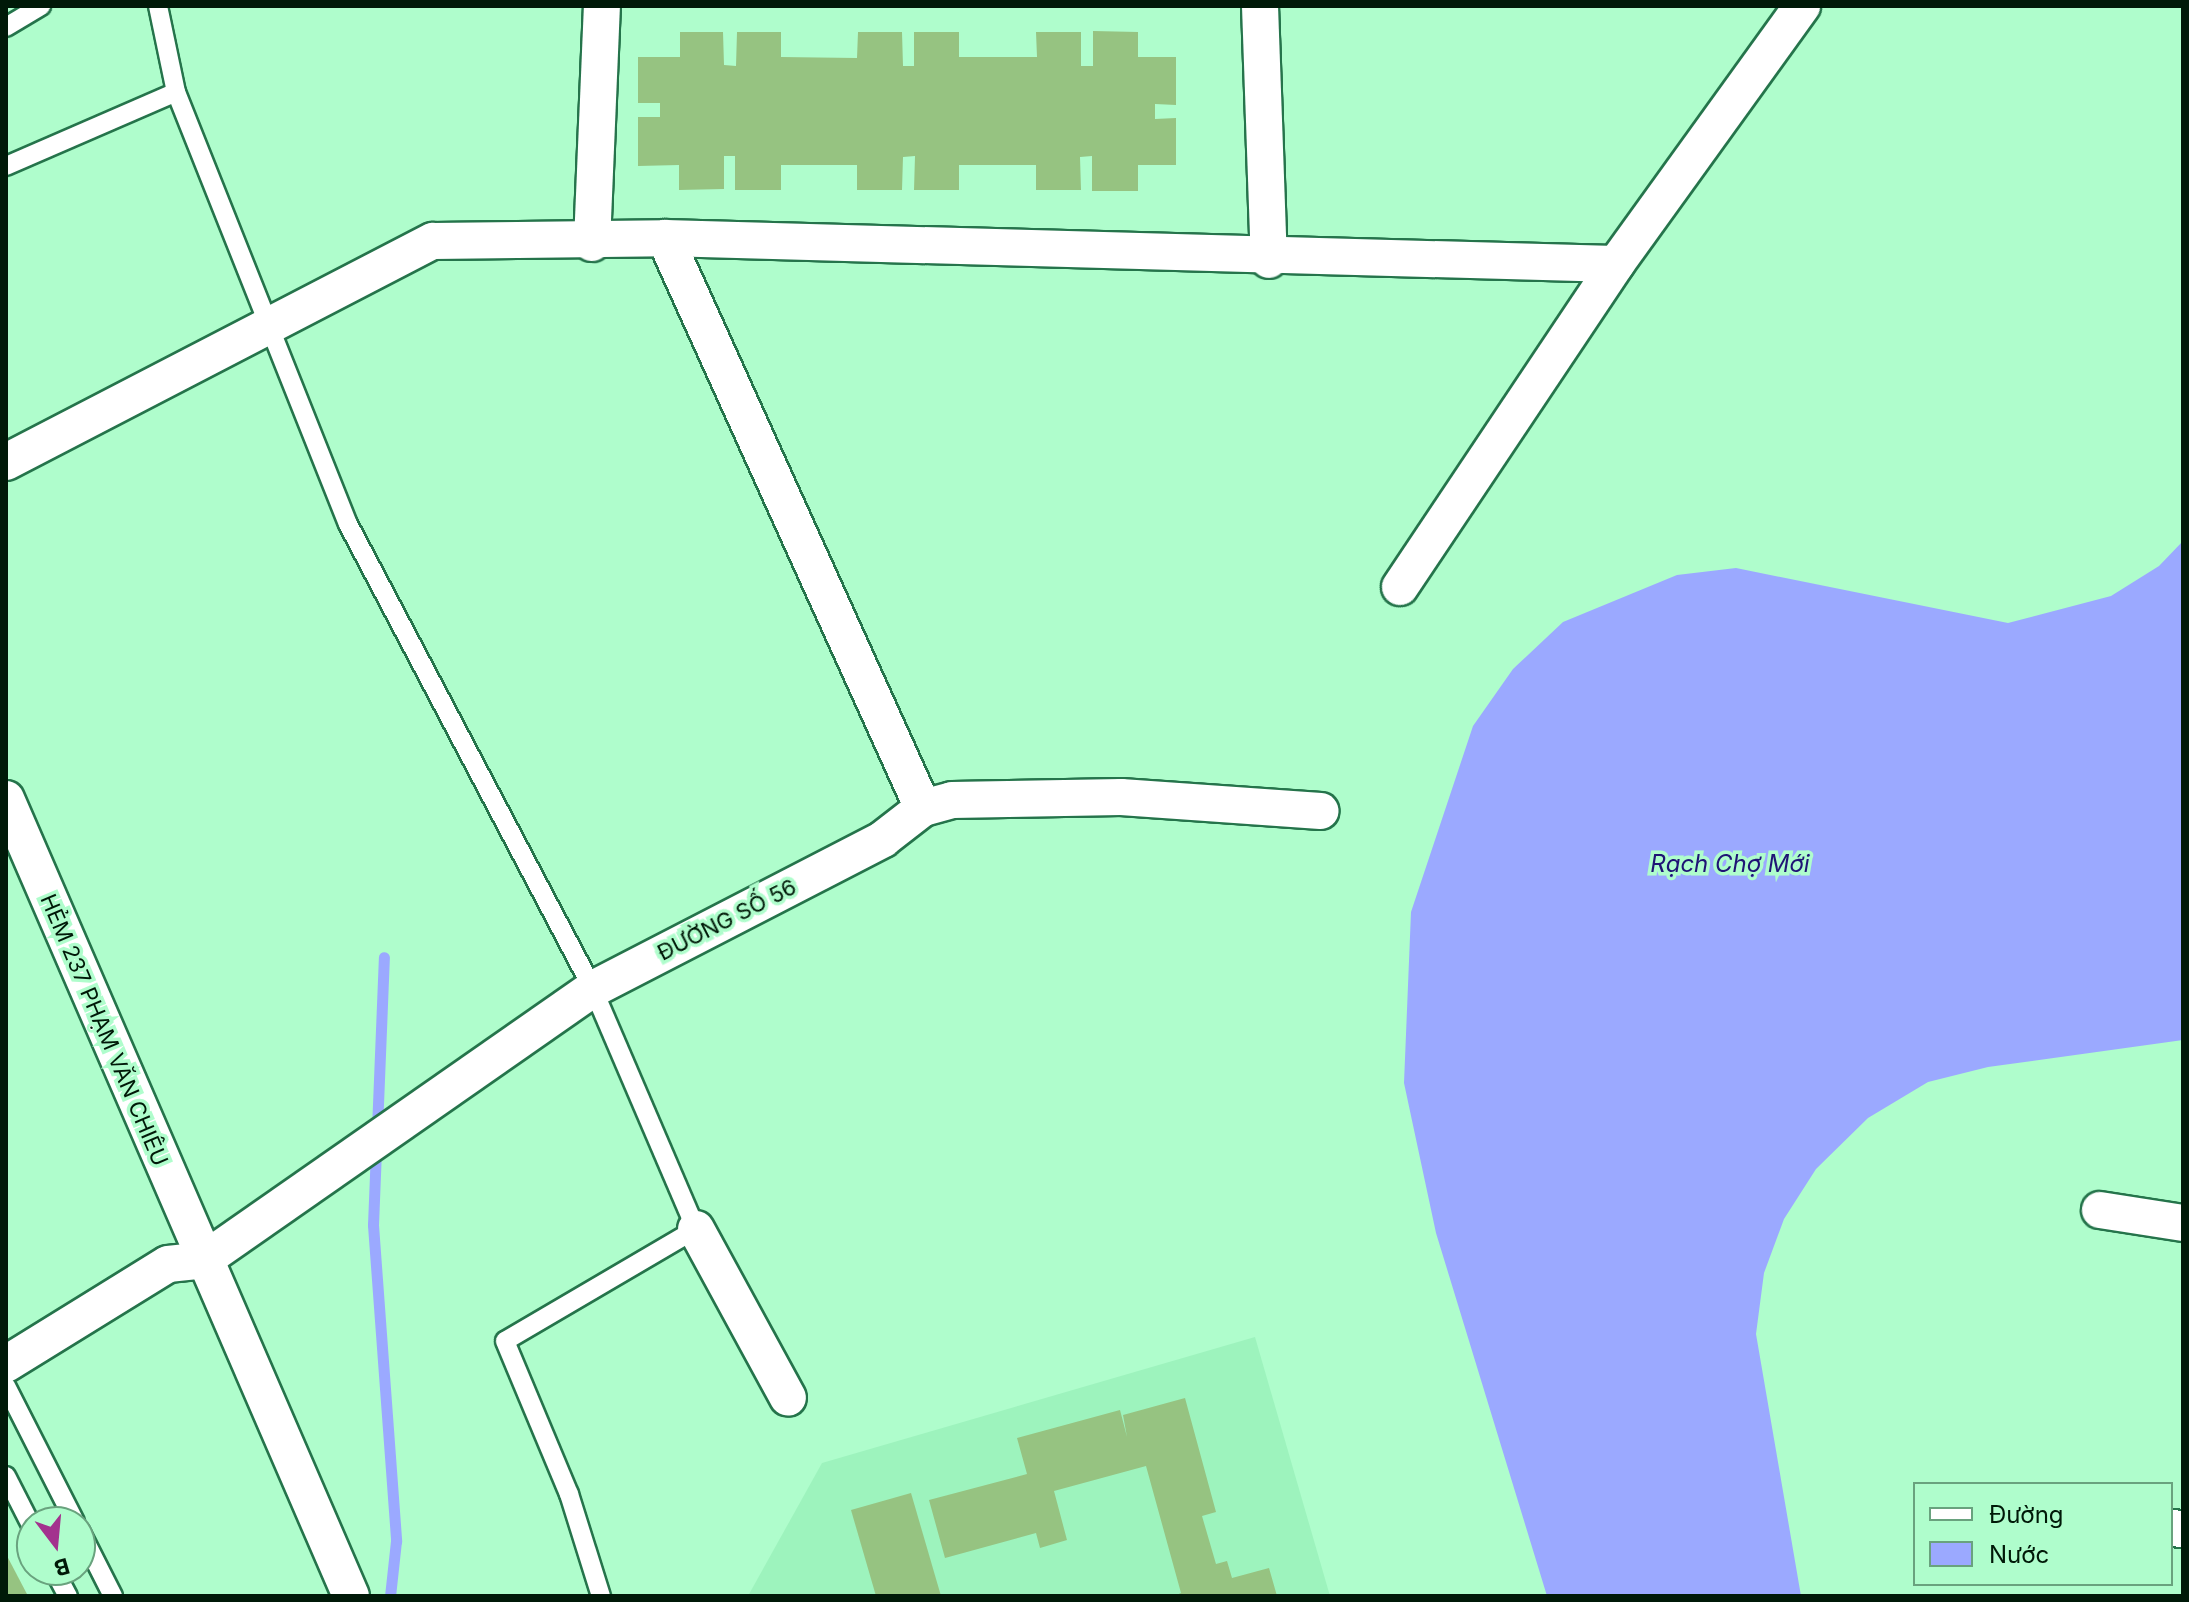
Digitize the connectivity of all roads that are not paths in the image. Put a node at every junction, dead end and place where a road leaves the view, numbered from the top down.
1 (41, 6) edge
2 (158, 6) edge
3 (602, 6) edge
4 (1260, 6) edge
5 (1802, 6) edge
6 (6, 27) edge
7 (176, 92) junction
8 (6, 166) edge
9 (665, 238) junction
10 (592, 243) junction
11 (1269, 260) junction
12 (1616, 264) junction
13 (270, 327) junction
14 (6, 462) edge
15 (1400, 587) dead end
16 (6, 799) edge
17 (923, 808) junction
18 (1321, 811) dead end
19 (593, 989) junction
20 (2100, 1210) dead end
21 (2183, 1223) edge
22 (696, 1229) junction
23 (204, 1260) junction
24 (8, 1363) edge
25 (788, 1398) dead end
26 (6, 1476) edge
27 (21, 1506) edge
28 (68, 1506) edge
29 (96, 1563) edge
30 (113, 1596) edge
31 (351, 1596) edge
32 (601, 1596) edge

1 - 6 lane
2 - 7 lane
3 - 10 street
4 - 11 street
5 - 12 street
7 - 8 lane
7 - 13 lane
9 - 10 street
9 - 11 street
9 - 17 street
10 - 13 street
11 - 12 street
12 - 15 street
13 - 14 street
13 - 19 lane
16 - 23 street, HẺM 237 PHẠM VĂN CHIÊU
17 - 18 street, ĐƯỜNG SỐ 56
17 - 19 street, ĐƯỜNG SỐ 56
19 - 22 lane
19 - 23 street, ĐƯỜNG SỐ 56
20 - 21 street
22 - 25 street
22 - 32 lane
23 - 24 street
23 - 31 street, HẺM 237 PHẠM VĂN CHIÊU
24 - 28 lane
26 - 27 lane
29 - 30 lane

